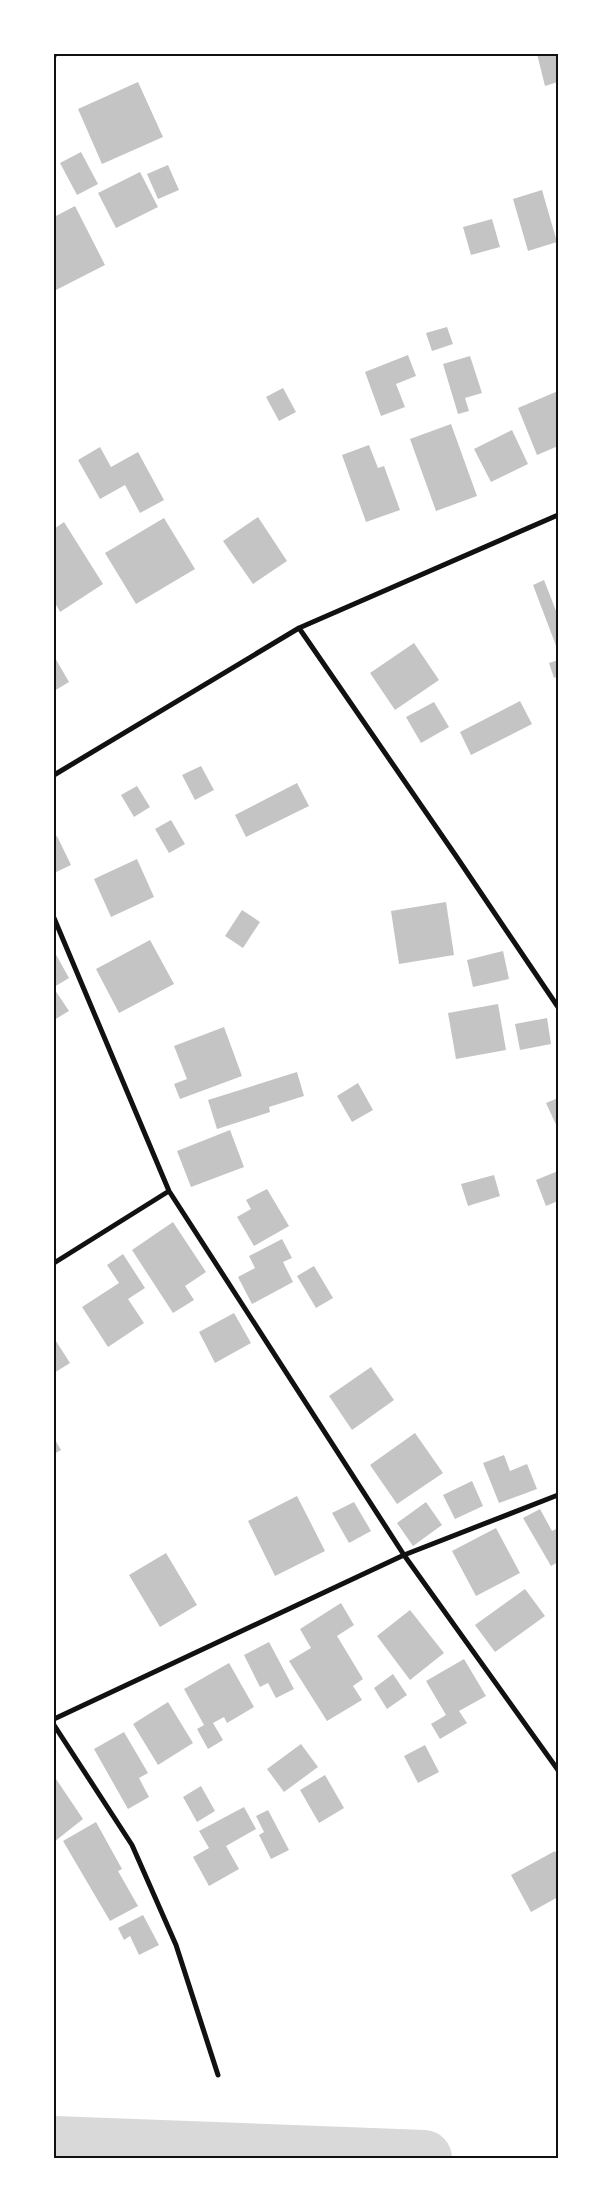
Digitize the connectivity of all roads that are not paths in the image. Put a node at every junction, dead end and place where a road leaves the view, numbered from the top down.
1 (558, 515) edge
2 (299, 628) junction
3 (54, 775) edge
4 (54, 918) edge
5 (558, 1007) edge
6 (169, 1191) junction
7 (54, 1263) edge
8 (558, 1495) edge
9 (404, 1555) junction
10 (54, 1719) edge
11 (54, 1725) edge
12 (558, 1770) edge
13 (218, 2075) dead end

1 - 2 street
2 - 3 street
2 - 5 street
4 - 6 street
6 - 7 street
6 - 9 street
8 - 9 street
9 - 10 street
9 - 12 street
11 - 13 street

